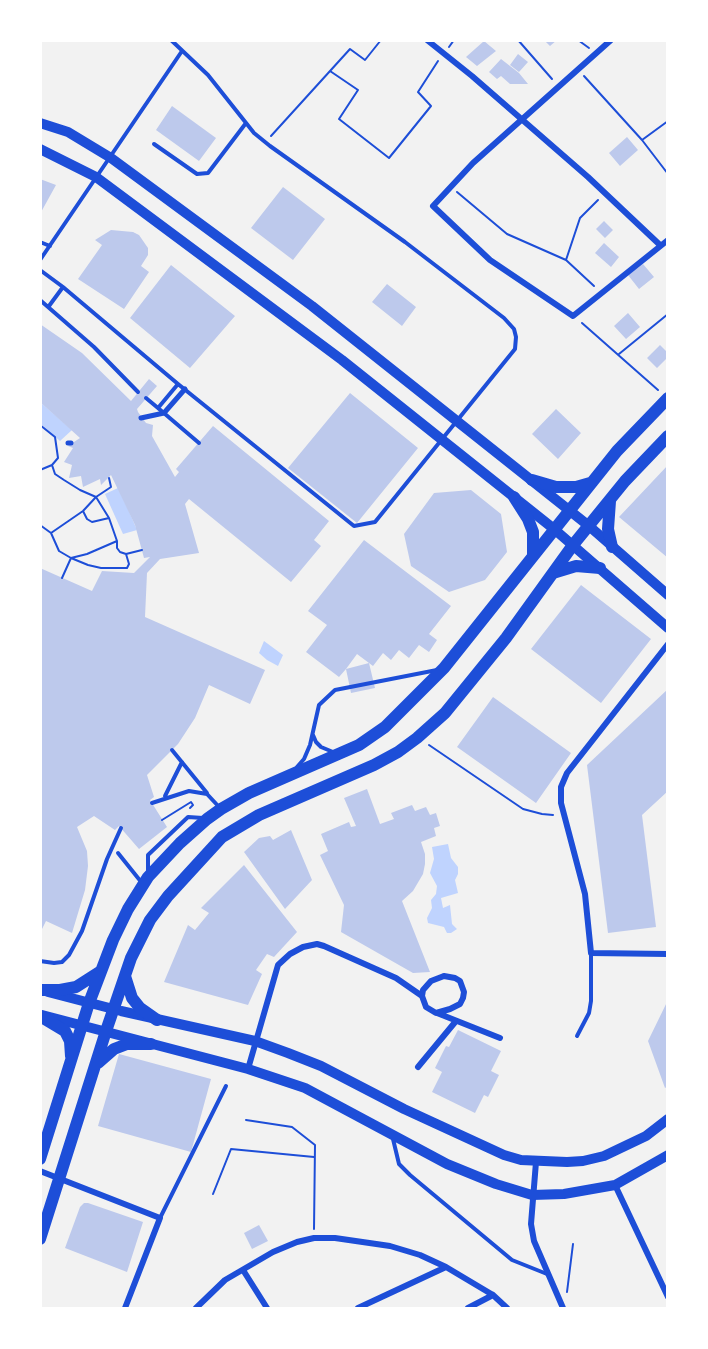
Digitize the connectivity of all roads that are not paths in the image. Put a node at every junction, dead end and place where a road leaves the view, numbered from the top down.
1 (171, 40) edge
2 (427, 40) edge
3 (611, 40) edge
4 (182, 51) junction
5 (521, 119) junction
6 (40, 123) edge
7 (246, 123) junction
8 (154, 144) dead end
9 (40, 149) edge
10 (111, 158) junction
11 (96, 177) junction
12 (668, 240) edge
13 (40, 242) edge
14 (660, 245) junction
15 (50, 246) junction
16 (40, 260) edge
17 (40, 270) edge
18 (63, 287) junction
19 (40, 300) edge
20 (49, 306) junction
21 (178, 384) junction
22 (185, 389) junction
23 (138, 392) dead end
24 (146, 398) dead end
25 (667, 398) edge
26 (158, 408) junction
27 (164, 413) junction
28 (141, 418) dead end
29 (457, 420) junction
30 (668, 436) edge
31 (441, 440) junction
32 (199, 443) dead end
33 (532, 480) junction
34 (591, 483) junction
35 (514, 497) junction
36 (610, 499) junction
37 (569, 510) junction
38 (589, 526) junction
39 (554, 529) junction
40 (573, 545) junction
41 (612, 547) junction
42 (533, 556) junction
43 (600, 568) junction
44 (553, 573) junction
45 (668, 595) edge
46 (668, 628) edge
47 (668, 644) edge
48 (444, 668) junction
49 (313, 734) junction
50 (172, 750) dead end
51 (340, 754) junction
52 (182, 762) junction
53 (291, 775) junction
54 (207, 794) junction
55 (165, 798) junction
56 (152, 803) dead end
57 (221, 809) junction
58 (121, 828) dead end
59 (118, 853) dead end
60 (145, 881) junction
61 (591, 953) junction
62 (668, 954) edge
63 (40, 961) edge
64 (101, 970) junction
65 (125, 976) junction
66 (40, 990) edge
67 (422, 996) junction
68 (89, 1003) junction
69 (113, 1010) junction
70 (436, 1012) junction
71 (40, 1015) edge
72 (157, 1020) junction
73 (456, 1021) junction
74 (83, 1025) junction
75 (106, 1031) junction
76 (577, 1036) dead end
77 (500, 1038) dead end
78 (255, 1041) junction
79 (151, 1044) junction
80 (72, 1060) junction
81 (95, 1066) junction
82 (418, 1067) dead end
83 (248, 1069) junction
84 (226, 1086) dead end
85 (668, 1119) edge
86 (392, 1134) junction
87 (668, 1155) edge
88 (40, 1160) edge
89 (536, 1162) junction
90 (40, 1171) edge
91 (61, 1179) junction
92 (615, 1185) junction
93 (532, 1195) junction
94 (160, 1218) junction
95 (40, 1239) edge
96 (446, 1266) junction
97 (243, 1270) junction
98 (547, 1274) junction
99 (494, 1295) junction
100 (668, 1297) edge
101 (124, 1308) edge
102 (196, 1308) edge
103 (267, 1308) edge
104 (358, 1308) edge
105 (468, 1308) edge
106 (507, 1308) edge
107 (563, 1308) edge

1 - 4 lane
2 - 5 street
3 - 5 street
4 - 7 lane
4 - 10 lane
5 - 14 street
5 - 14 street
6 - 10 street
7 - 8 lane
7 - 29 lane
9 - 11 street
10 - 11 lane
10 - 29 street
11 - 15 lane
11 - 31 street
12 - 14 street
13 - 15 lane
15 - 16 lane
17 - 18 lane
18 - 20 lane
18 - 21 lane
19 - 20 lane
20 - 23 lane
21 - 22 lane
21 - 26 lane
22 - 27 street
22 - 31 lane
24 - 26 lane
25 - 34 main road
26 - 27 lane
27 - 28 street
27 - 32 lane
29 - 31 lane
29 - 33 street
30 - 36 main road
31 - 35 street
33 - 34 main road
33 - 37 street
34 - 37 main road
35 - 39 street
35 - 42 main road
36 - 38 main road
36 - 41 main road
37 - 38 street
37 - 39 main road
38 - 40 main road
38 - 41 street
39 - 40 street
39 - 42 main road
40 - 43 street
40 - 44 main road
41 - 45 street
42 - 48 main road
43 - 44 main road
43 - 46 street
44 - 65 main road
47 - 61 street
48 - 49 lane
48 - 51 main road
49 - 51 lane
49 - 53 lane
50 - 52 lane
51 - 53 main road
52 - 54 lane
52 - 55 lane
53 - 57 main road
54 - 55 lane
54 - 57 lane
55 - 56 lane
57 - 60 main road
58 - 63 lane
59 - 60 lane
60 - 64 main road
61 - 62 street
61 - 76 lane
64 - 66 main road
64 - 68 main road
65 - 69 main road
65 - 72 main road
66 - 68 street
67 - 70 street
67 - 70 street
67 - 78 street
68 - 69 street
68 - 74 main road
69 - 72 street
69 - 75 main road
70 - 73 street
71 - 74 street
71 - 80 main road
72 - 78 street
73 - 77 street
73 - 82 street
74 - 75 street
74 - 80 main road
75 - 79 street
75 - 81 main road
78 - 83 street
78 - 89 street
79 - 81 main road
79 - 83 street
80 - 88 main road
81 - 91 main road
83 - 86 street
84 - 94 lane
85 - 89 street
86 - 93 street
86 - 98 lane
87 - 92 street
89 - 93 street
90 - 91 street
91 - 94 street
91 - 95 main road
92 - 93 street
92 - 100 street
93 - 98 street
94 - 101 street
96 - 97 street
96 - 99 street
96 - 104 street
97 - 102 street
97 - 103 street
98 - 107 street
99 - 105 street
99 - 106 street

